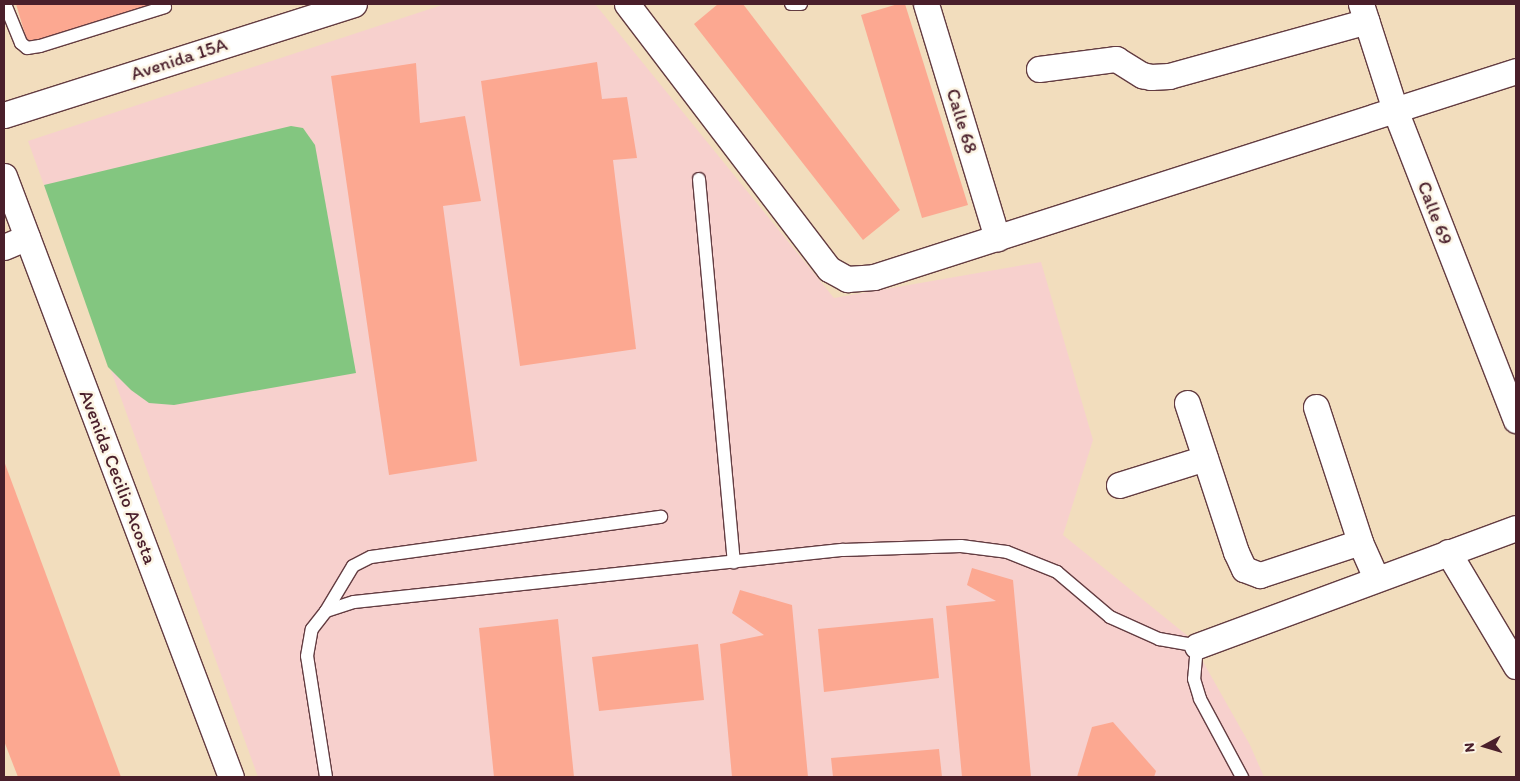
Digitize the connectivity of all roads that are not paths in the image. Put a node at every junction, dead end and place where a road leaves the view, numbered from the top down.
1 (5, 4) edge
2 (354, 4) edge
3 (627, 4) edge
4 (791, 4) edge
5 (802, 4) edge
6 (926, 4) edge
7 (165, 8) dead end
8 (327, 8) edge
9 (1364, 12) edge
10 (1039, 69) dead end
11 (1516, 71) edge
12 (1395, 110) junction
13 (4, 115) edge
14 (4, 176) edge
15 (699, 179) dead end
16 (27, 237) junction
17 (997, 238) junction
18 (4, 247) edge
19 (1187, 403) dead end
20 (1316, 406) dead end
21 (1516, 420) edge
22 (1205, 458) junction
23 (1119, 485) dead end
24 (661, 517) dead end
25 (1516, 528) edge
26 (1360, 542) junction
27 (1448, 552) junction
28 (734, 562) junction
29 (1376, 578) junction
30 (326, 611) junction
31 (1197, 646) junction
32 (1516, 666) edge
33 (231, 777) edge
34 (326, 777) edge
35 (1242, 777) edge

1 - 7 lane
2 - 8 street, Avenida 15A
3 - 17 street
4 - 5 lane
6 - 17 street, Calle 68
8 - 13 street, Avenida 15A
9 - 10 street
9 - 12 street, Calle 69
11 - 12 street
12 - 17 street
12 - 21 street, Calle 69
14 - 16 street, Avenida Cecilio Acosta
15 - 28 lane
16 - 18 street
16 - 33 street, Avenida Cecilio Acosta
19 - 22 street
20 - 26 street
22 - 23 street
22 - 26 street
24 - 30 lane
25 - 27 street
26 - 29 street
27 - 29 street
27 - 32 street
28 - 30 lane
28 - 31 lane
29 - 31 street
30 - 34 lane
31 - 35 lane

